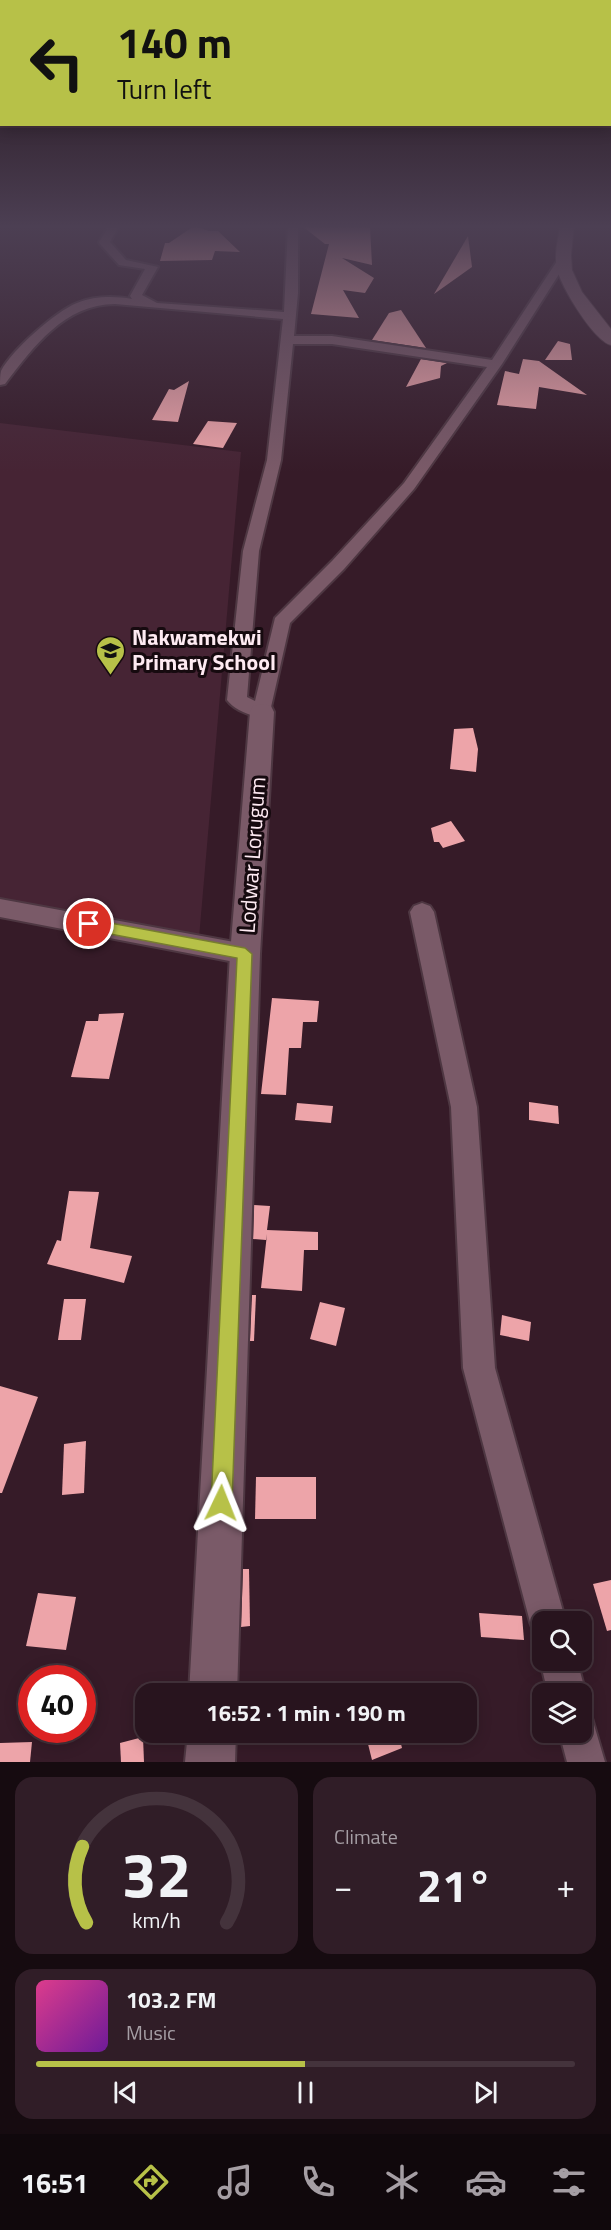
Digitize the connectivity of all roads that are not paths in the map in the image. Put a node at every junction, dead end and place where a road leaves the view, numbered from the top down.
1 (75, 308) edge
2 (184, 308) edge
3 (290, 308) edge
4 (532, 308) edge
5 (587, 308) edge
6 (290, 316) junction
7 (287, 340) junction
8 (611, 340) edge
9 (496, 364) junction
10 (0, 381) edge
11 (262, 712) junction
12 (0, 908) edge
13 (422, 912) dead end
14 (245, 954) junction
15 (545, 1611) edge
16 (213, 1683) edge
17 (211, 1743) edge
18 (581, 1743) edge
19 (210, 1762) edge
20 (586, 1762) edge

1 - 10 street
2 - 6 street
3 - 6 street
4 - 9 street, Lodwar Lorugum
5 - 8 main road
6 - 7 street
7 - 9 street
7 - 11 street
9 - 11 street, Lodwar Lorugum
11 - 14 street, Lodwar Lorugum
12 - 14 street
13 - 15 street
14 - 16 street, Lodwar Lorugum
17 - 19 street
18 - 20 street

